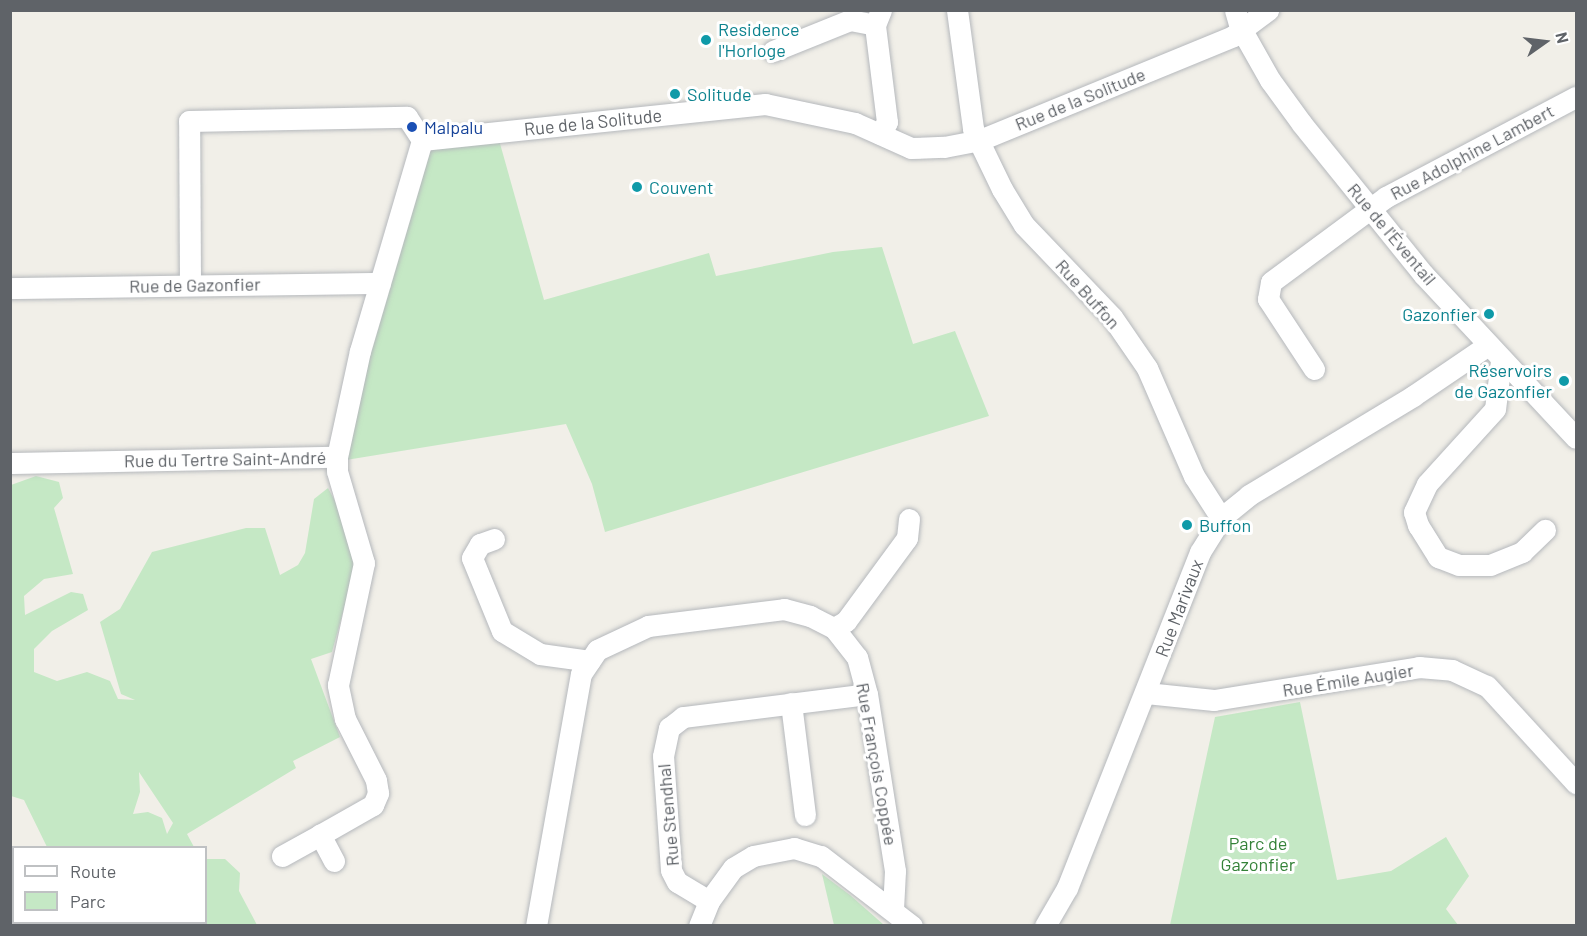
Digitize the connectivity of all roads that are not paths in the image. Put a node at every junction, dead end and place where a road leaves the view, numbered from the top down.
1 (957, 10) edge
2 (1268, 10) edge
3 (878, 18) edge
4 (1237, 19) edge
5 (773, 51) dead end
6 (1576, 97) edge
7 (880, 134) junction
8 (422, 140) junction
9 (980, 140) junction
10 (1370, 209) junction
11 (380, 283) junction
12 (190, 285) junction
13 (10, 288) edge
14 (1494, 353) junction
15 (1314, 369) dead end
16 (1576, 438) edge
17 (337, 457) junction
18 (10, 463) edge
19 (1221, 518) junction
20 (909, 519) dead end
21 (1545, 530) dead end
22 (494, 539) dead end
23 (834, 628) junction
24 (590, 661) junction
25 (1146, 693) junction
26 (867, 694) junction
27 (791, 703) junction
28 (1576, 783) edge
29 (805, 815) dead end
30 (320, 835) junction
31 (282, 856) dead end
32 (334, 861) dead end
33 (709, 901) junction
34 (893, 908) junction
35 (536, 926) edge
36 (699, 926) edge
37 (912, 926) edge
38 (1045, 926) edge

1 - 9 street, Rue Buffon
2 - 4 street, Rue de la Solitude
3 - 5 street
3 - 7 street
4 - 9 street, Rue de la Solitude
4 - 10 street, Rue de l'Éventail
6 - 10 street, Rue Adolphine Lambert
7 - 8 street, Rue de la Solitude
7 - 9 street, Rue de la Solitude
8 - 11 street
8 - 12 street
9 - 19 street, Rue Buffon
10 - 14 street, Rue de l'Éventail
10 - 15 street, Rue Adolphine Lambert
11 - 12 street, Rue de Gazonfier
11 - 17 street
12 - 13 street, Rue de Gazonfier
14 - 16 street, Rue de l'Éventail
14 - 19 street, Rue Marivaux
14 - 21 street
17 - 18 street, Rue du Tertre Saint-André
17 - 30 street, Rue du Tertre Saint-André
19 - 25 street, Rue Marivaux
20 - 23 street
22 - 24 street
23 - 24 street, Rue François Coppée
23 - 26 street, Rue François Coppée
24 - 35 street, Rue François Coppée
25 - 28 street, Rue Émile Augier
25 - 38 street, Rue Marivaux
26 - 27 street, Rue Stendhal
26 - 34 street, Rue François Coppée
27 - 29 street
27 - 33 street, Rue Stendhal
30 - 31 street, Rue du Tertre Saint-André
30 - 32 street
33 - 34 street
33 - 36 street
34 - 37 street

